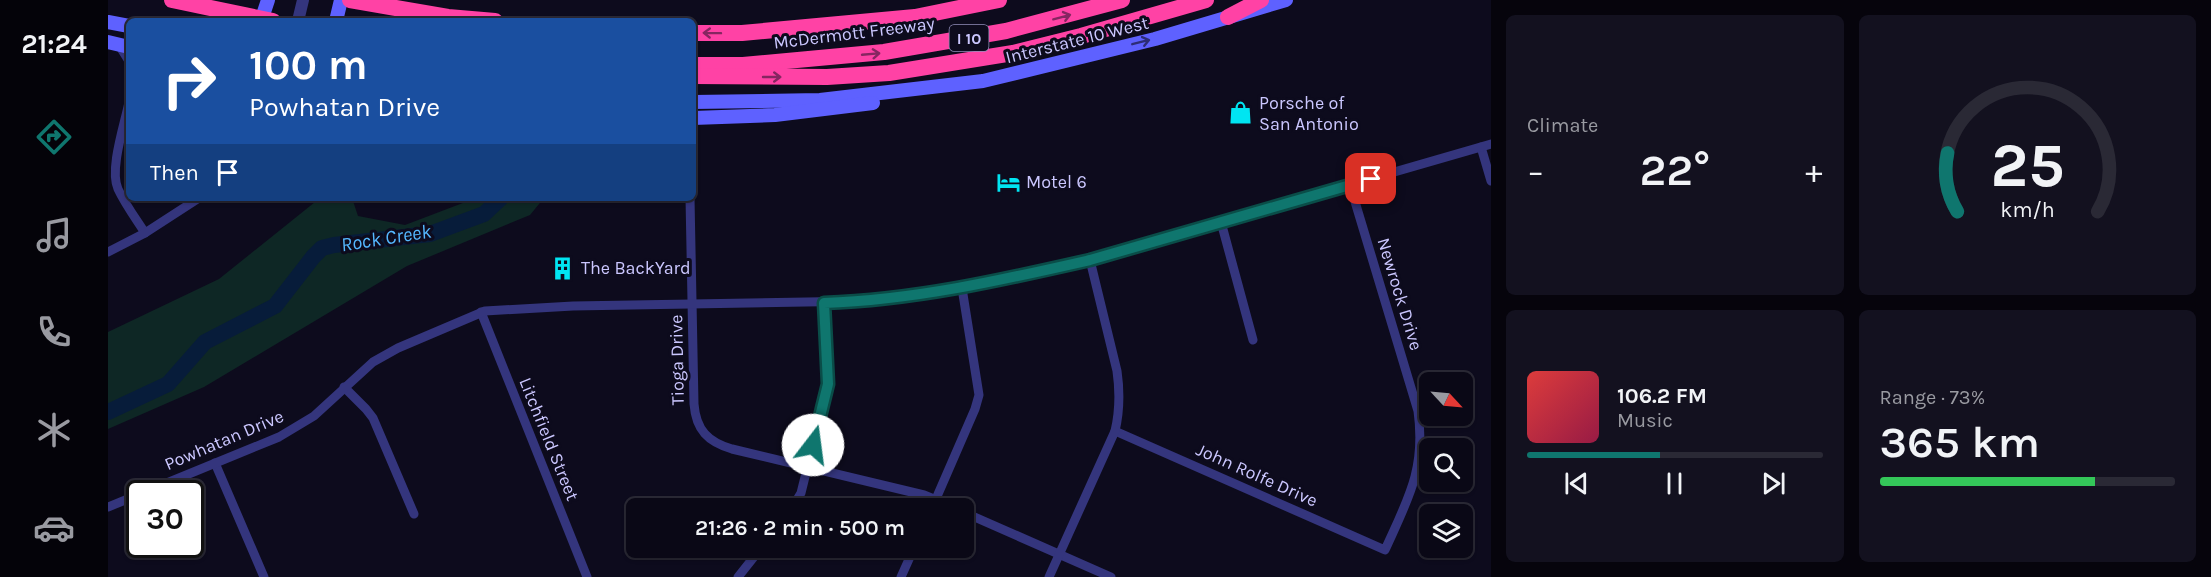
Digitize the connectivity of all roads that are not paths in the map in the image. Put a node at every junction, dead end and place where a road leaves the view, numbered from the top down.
1 (172, 0) edge
2 (268, 0) edge
3 (303, 0) edge
4 (341, 0) edge
5 (350, 0) edge
6 (999, 0) edge
7 (1122, 0) edge
8 (1206, 0) edge
9 (1261, 0) edge
10 (1286, 0) edge
11 (1228, 17) junction
12 (259, 18) edge
13 (262, 18) edge
14 (299, 18) edge
15 (337, 18) edge
16 (460, 18) edge
17 (108, 22) edge
18 (126, 25) edge
19 (696, 33) edge
20 (696, 65) edge
21 (696, 76) edge
22 (983, 81) junction
23 (696, 102) edge
24 (126, 116) edge
25 (696, 118) edge
26 (1491, 144) edge
27 (1481, 147) junction
28 (1491, 181) edge
29 (1350, 185) junction
30 (194, 201) edge
31 (690, 201) edge
32 (1221, 222) junction
33 (145, 233) junction
34 (108, 252) edge
35 (1090, 260) junction
36 (962, 288) junction
37 (824, 303) junction
38 (692, 304) junction
39 (481, 312) junction
40 (1253, 340) dead end
41 (344, 387) junction
42 (1115, 431) junction
43 (215, 463) junction
44 (808, 467) junction
45 (174, 480) edge
46 (798, 498) edge
47 (927, 498) edge
48 (937, 498) edge
49 (126, 500) edge
50 (108, 507) edge
51 (414, 514) dead end
52 (974, 517) edge
53 (1385, 550) joint
54 (1059, 555) junction
55 (753, 558) edge
56 (910, 558) edge
57 (264, 577) edge
58 (587, 577) edge
59 (738, 577) edge
60 (901, 577) edge
61 (1049, 577) edge
62 (1111, 577) edge

1 - 12 highway
2 - 13 main road
3 - 14 street
4 - 15 main road
5 - 16 highway
6 -> 19 highway, McDermott Freeway / I 10
20 -> 7 highway, McDermott Freeway / I 10
21 -> 8 highway
9 - 11 highway
10 - 11 main road, Interstate 10 West
22 -> 11 main road, Interstate 10 West
17 - 18 main road
22 - 23 main road, Interstate 10 West
22 - 25 main road
24 - 33 street
26 - 27 street, Powhatan Drive
27 - 28 street
27 - 29 street, Powhatan Drive
29 - 32 street, Powhatan Drive
29 - 53 street, Newrock Drive
30 - 33 street
31 - 38 street, Tioga Drive
32 - 35 street, Powhatan Drive
32 - 40 street
33 - 34 street
35 - 36 street, Powhatan Drive
35 - 42 street
36 - 37 street, Powhatan Drive
36 - 48 street
37 - 38 street, Powhatan Drive
37 - 44 street
38 - 39 street, Powhatan Drive
38 - 44 street, Tioga Drive
39 - 41 street, Powhatan Drive
39 - 58 street, Litchfield Street
41 - 43 street, Powhatan Drive
41 - 51 street
42 - 53 street, John Rolfe Drive
42 - 54 street
43 - 45 street, Powhatan Drive
43 - 57 street
44 - 46 street
44 - 47 street, Tioga Drive
49 - 50 street, Powhatan Drive
52 - 54 street
54 - 61 street
54 - 62 street
55 - 59 street
56 - 60 street

